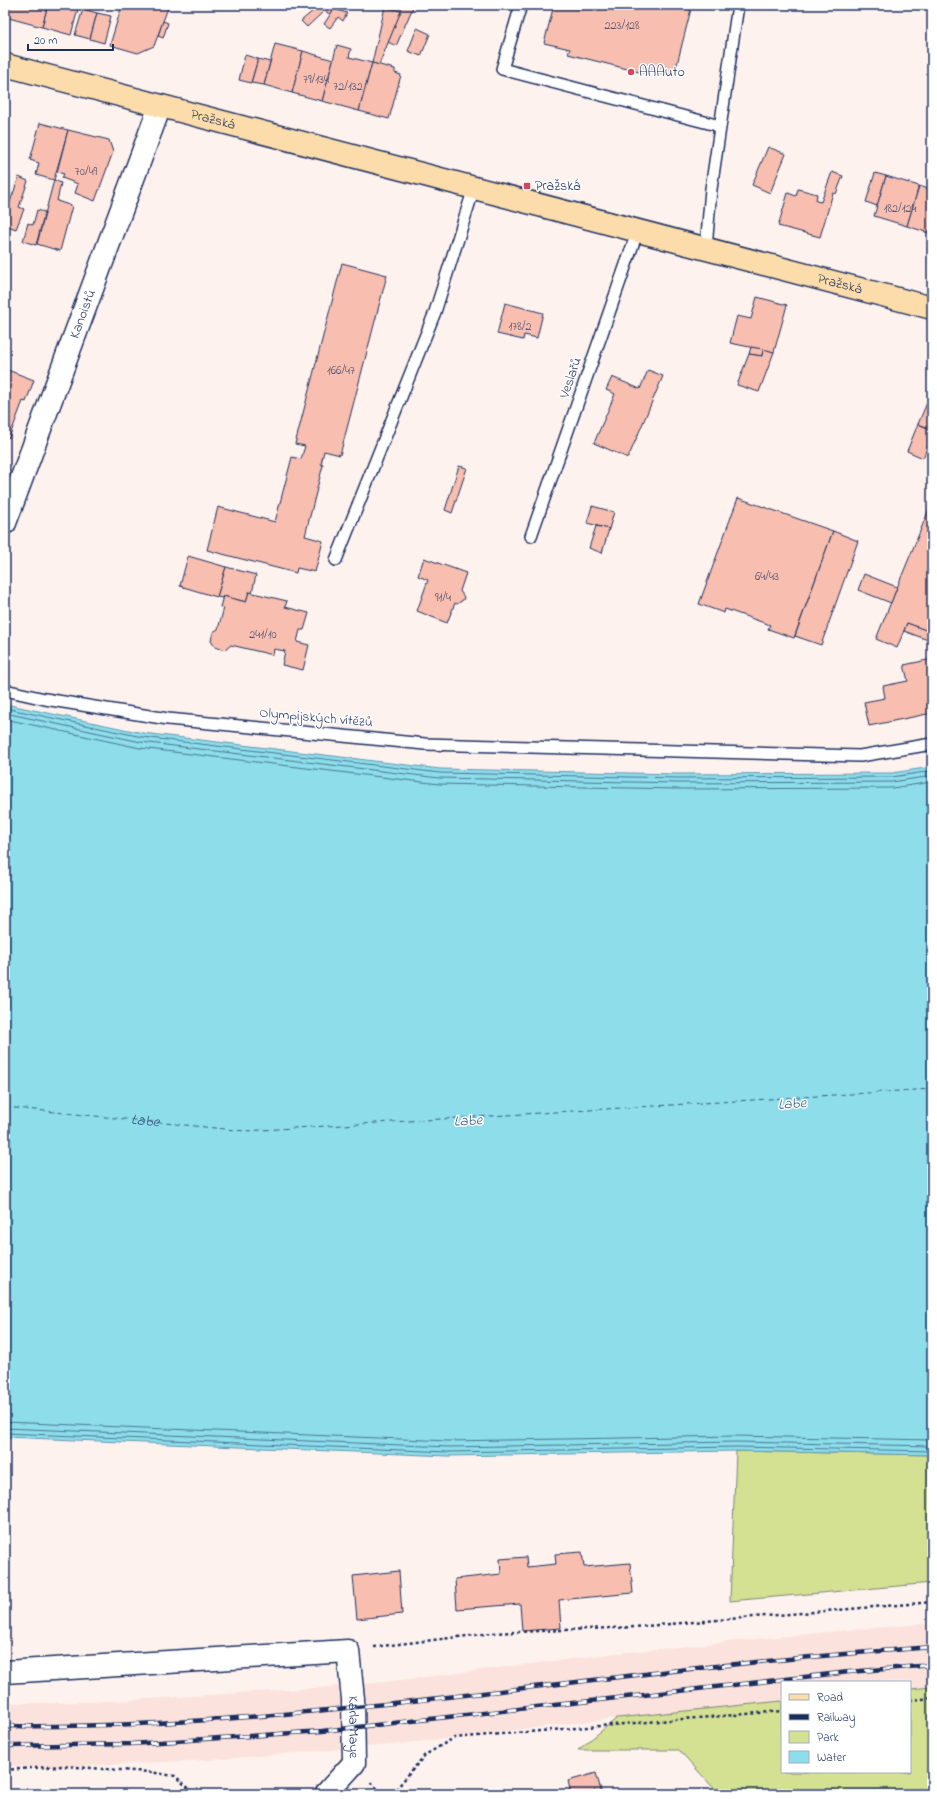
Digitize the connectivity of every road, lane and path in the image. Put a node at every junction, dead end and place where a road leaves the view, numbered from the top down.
1 (521, 5) edge
2 (738, 5) edge
3 (5, 65) edge
4 (160, 106) junction
5 (720, 126) junction
6 (474, 188) junction
7 (638, 230) junction
8 (706, 248) junction
9 (932, 308) edge
10 (5, 523) edge
11 (531, 536) dead end
12 (336, 560) dead end
13 (5, 690) edge
14 (932, 744) edge
15 (932, 1602) edge
16 (348, 1651) junction
17 (5, 1672) edge
18 (932, 1698) edge
19 (911, 1700) edge
20 (781, 1711) edge
21 (5, 1770) edge
22 (195, 1794) edge
23 (326, 1794) edge
24 (392, 1794) edge

1 - 5 lane
2 - 5 lane
3 - 4 main road, Pražská
4 - 6 main road, Pražská
4 - 10 street, Kanoistů
5 - 8 lane
6 - 7 main road, Pražská
6 - 12 lane
7 - 8 main road, Pražská
7 - 11 lane, Veslařů
8 - 9 main road, Pražská
13 - 14 lane, Olympijských vítězů
15 - 16 path
16 - 17 street
16 - 23 street, Karla Maye
18 - 19 path
20 - 24 path
21 - 22 path

